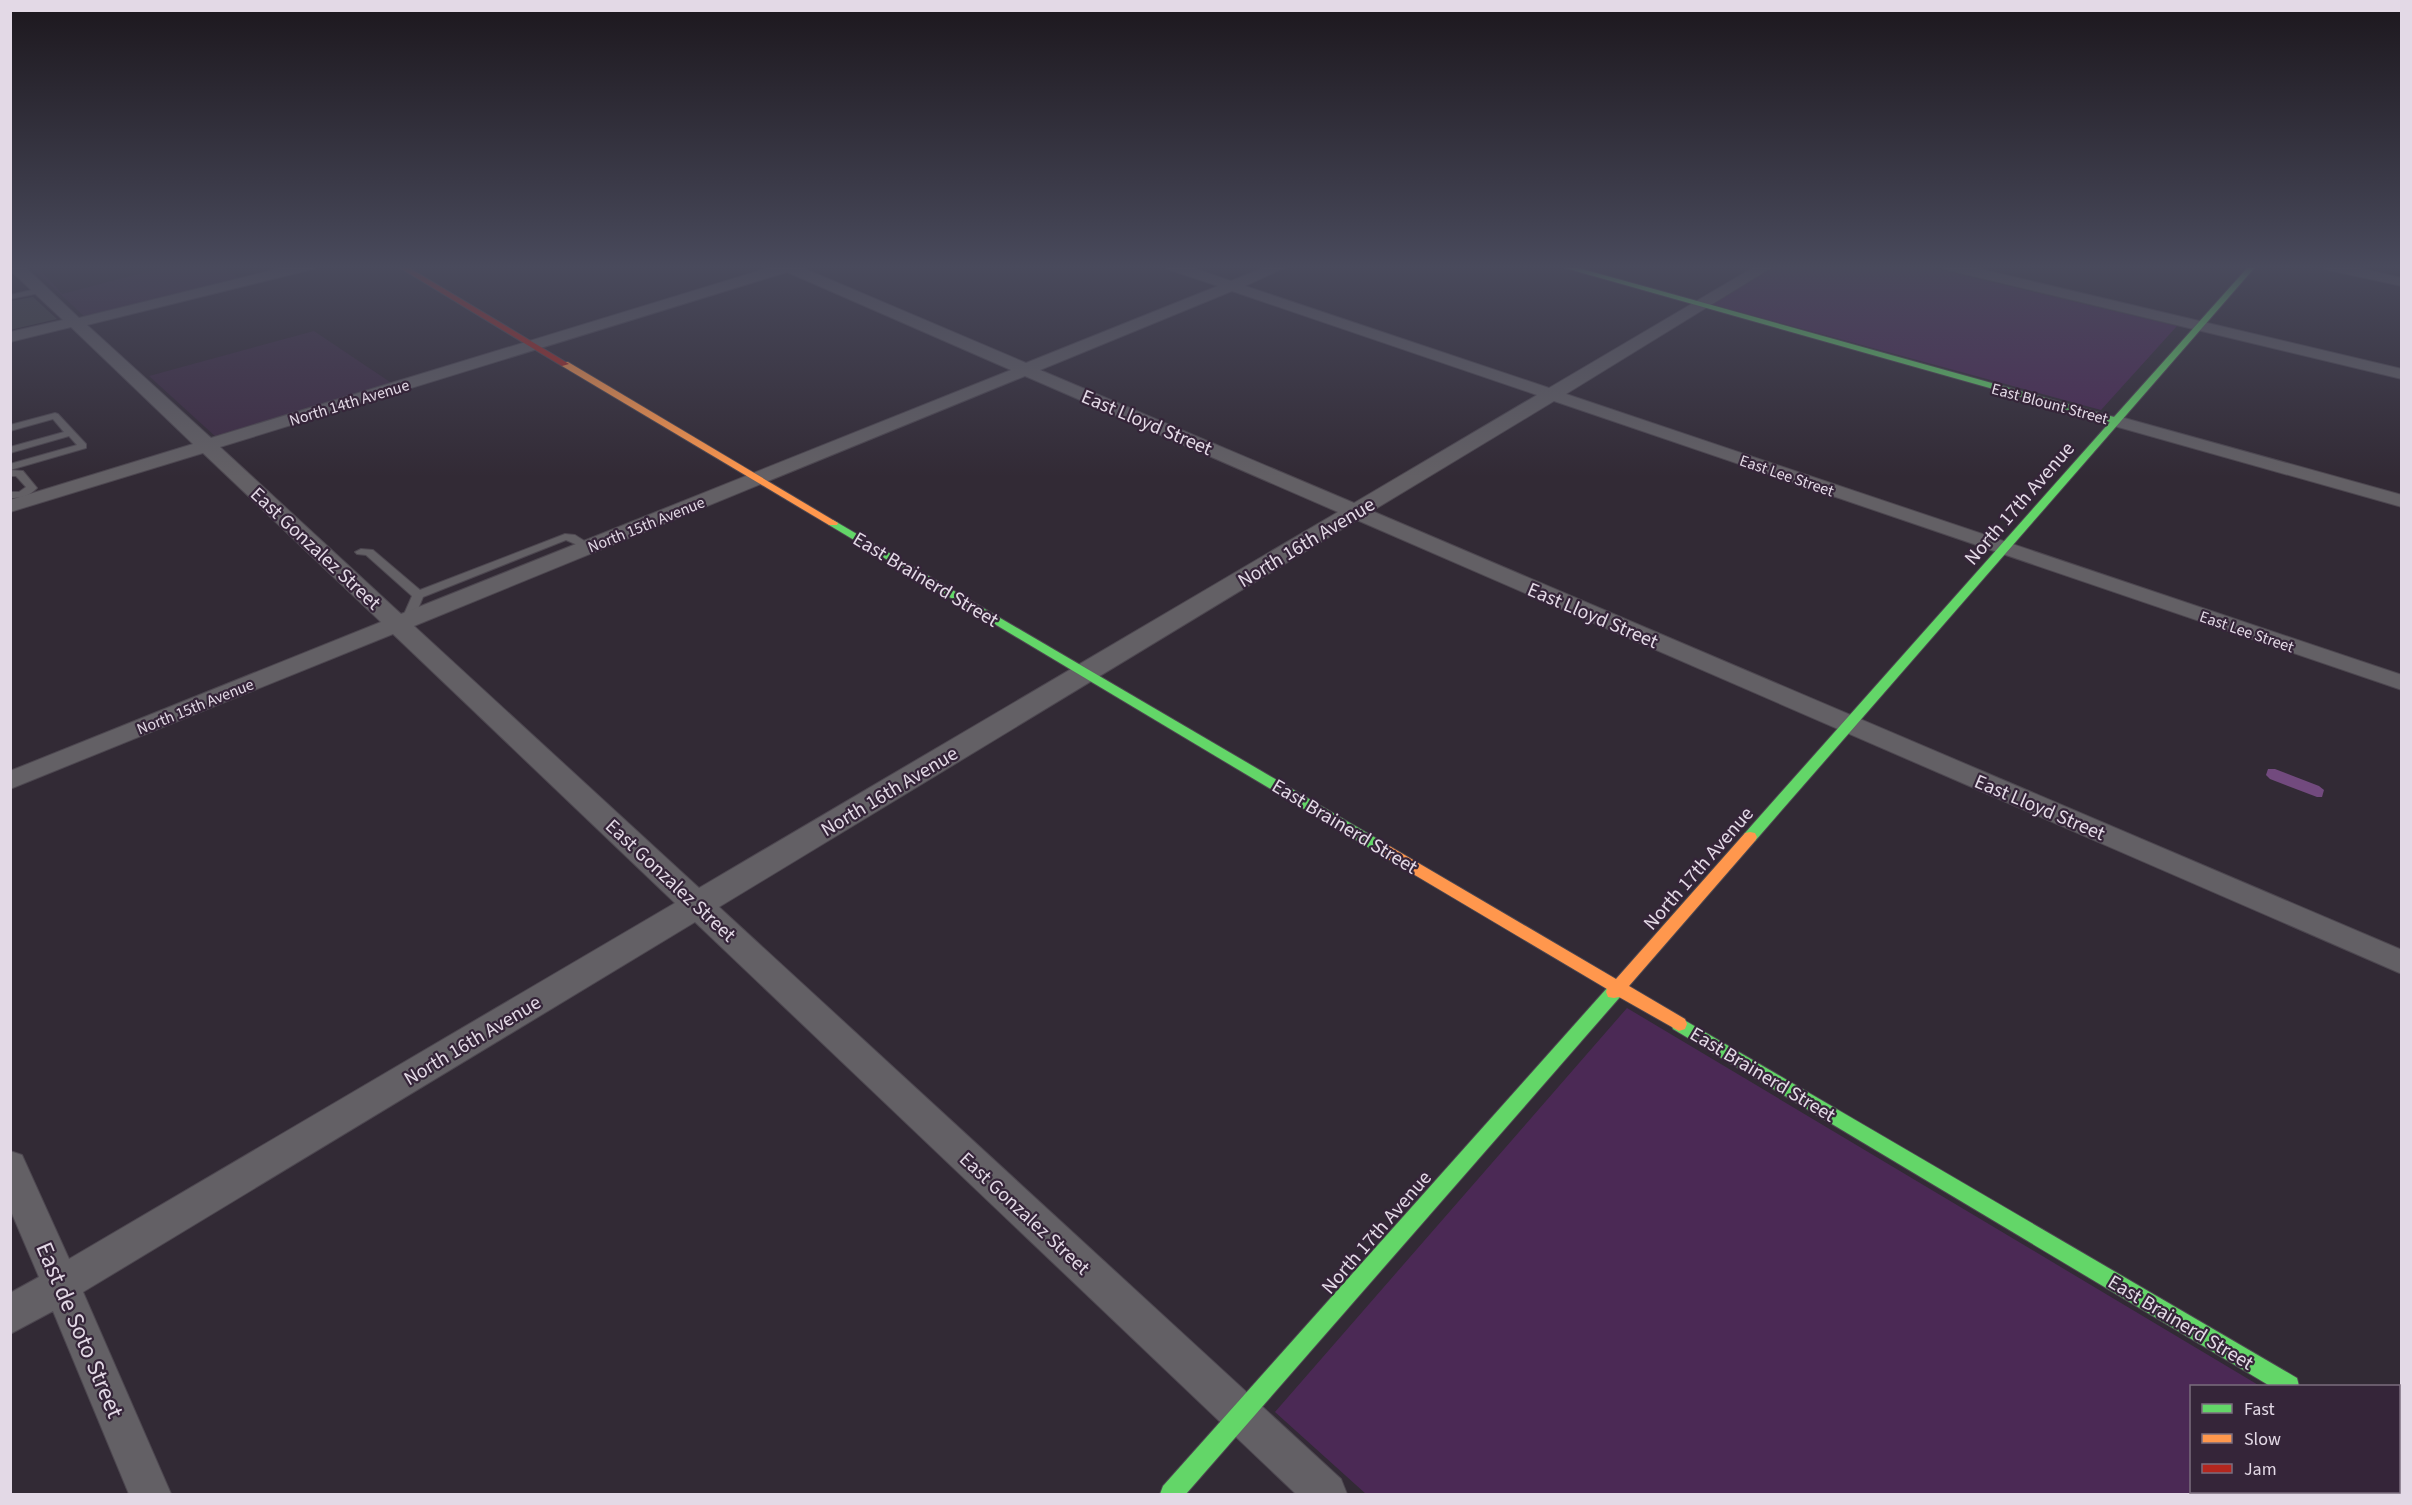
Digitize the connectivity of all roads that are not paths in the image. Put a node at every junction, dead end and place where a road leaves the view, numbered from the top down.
1 (90, 336) edge
2 (518, 336) edge
3 (562, 336) edge
4 (948, 336) edge
5 (1108, 336) edge
6 (1379, 336) edge
7 (1651, 336) edge
8 (1811, 336) edge
9 (2192, 336) edge
10 (2240, 336) edge
11 (533, 345) junction
12 (1026, 370) junction
13 (2402, 374) edge
14 (1552, 395) junction
15 (2117, 421) junction
16 (10, 428) edge
17 (70, 433) junction
18 (207, 446) junction
19 (10, 450) edge
20 (10, 467) edge
21 (10, 473) edge
22 (758, 479) junction
23 (17, 499) edge
24 (2402, 501) edge
25 (1356, 512) junction
26 (589, 547) junction
27 (2005, 549) junction
28 (361, 552) dead end
29 (418, 595) junction
30 (402, 623) junction
31 (1086, 673) junction
32 (2402, 683) edge
33 (1849, 725) junction
34 (10, 781) edge
35 (697, 905) junction
36 (2402, 963) edge
37 (1618, 988) junction
38 (10, 1166) edge
39 (61, 1285) junction
40 (10, 1315) edge
41 (2287, 1385) edge
42 (1241, 1415) junction
43 (150, 1494) edge
44 (1171, 1494) edge
45 (1326, 1494) edge

1 - 18 street, East Gonzalez Street
2 - 11 street, East Brainerd Street
3 - 11 street, North 14th Avenue
4 - 12 street, East Lloyd Street
5 - 12 street, North 15th Avenue
6 - 14 street, East Lee Street
7 - 14 street, North 16th Avenue
8 - 15 street, East Blount Street
9 - 15 street, North 17th Avenue
10 - 13 street
11 - 18 street, North 14th Avenue
11 - 22 street, East Brainerd Street
12 - 22 street, North 15th Avenue
12 - 25 street, East Lloyd Street
14 - 25 street, North 16th Avenue
14 - 27 street, East Lee Street
15 - 24 street, East Blount Street
15 - 27 street, North 17th Avenue
16 - 17 lane
17 - 19 lane
17 - 20 lane
18 - 23 street, North 14th Avenue
18 - 30 street, East Gonzalez Street
21 - 23 lane
22 - 26 street, North 15th Avenue
22 - 31 street, East Brainerd Street
25 - 31 street, North 16th Avenue
25 - 33 street, East Lloyd Street
26 - 29 lane
26 - 30 street, North 15th Avenue
27 - 32 street, East Lee Street
27 - 33 street, North 17th Avenue
28 - 29 lane
29 - 30 lane
30 - 34 street, North 15th Avenue
30 - 35 street, East Gonzalez Street
31 - 35 street, North 16th Avenue
31 - 37 street, East Brainerd Street
33 - 36 street, East Lloyd Street
33 - 37 street, North 17th Avenue
35 - 39 street, North 16th Avenue
35 - 42 street, East Gonzalez Street
37 - 41 street, East Brainerd Street
37 - 42 street, North 17th Avenue
38 - 39 street, East de Soto Street
39 - 40 street, North 16th Avenue
39 - 43 street, East de Soto Street
42 - 44 street, North 17th Avenue
42 - 45 street, East Gonzalez Street

